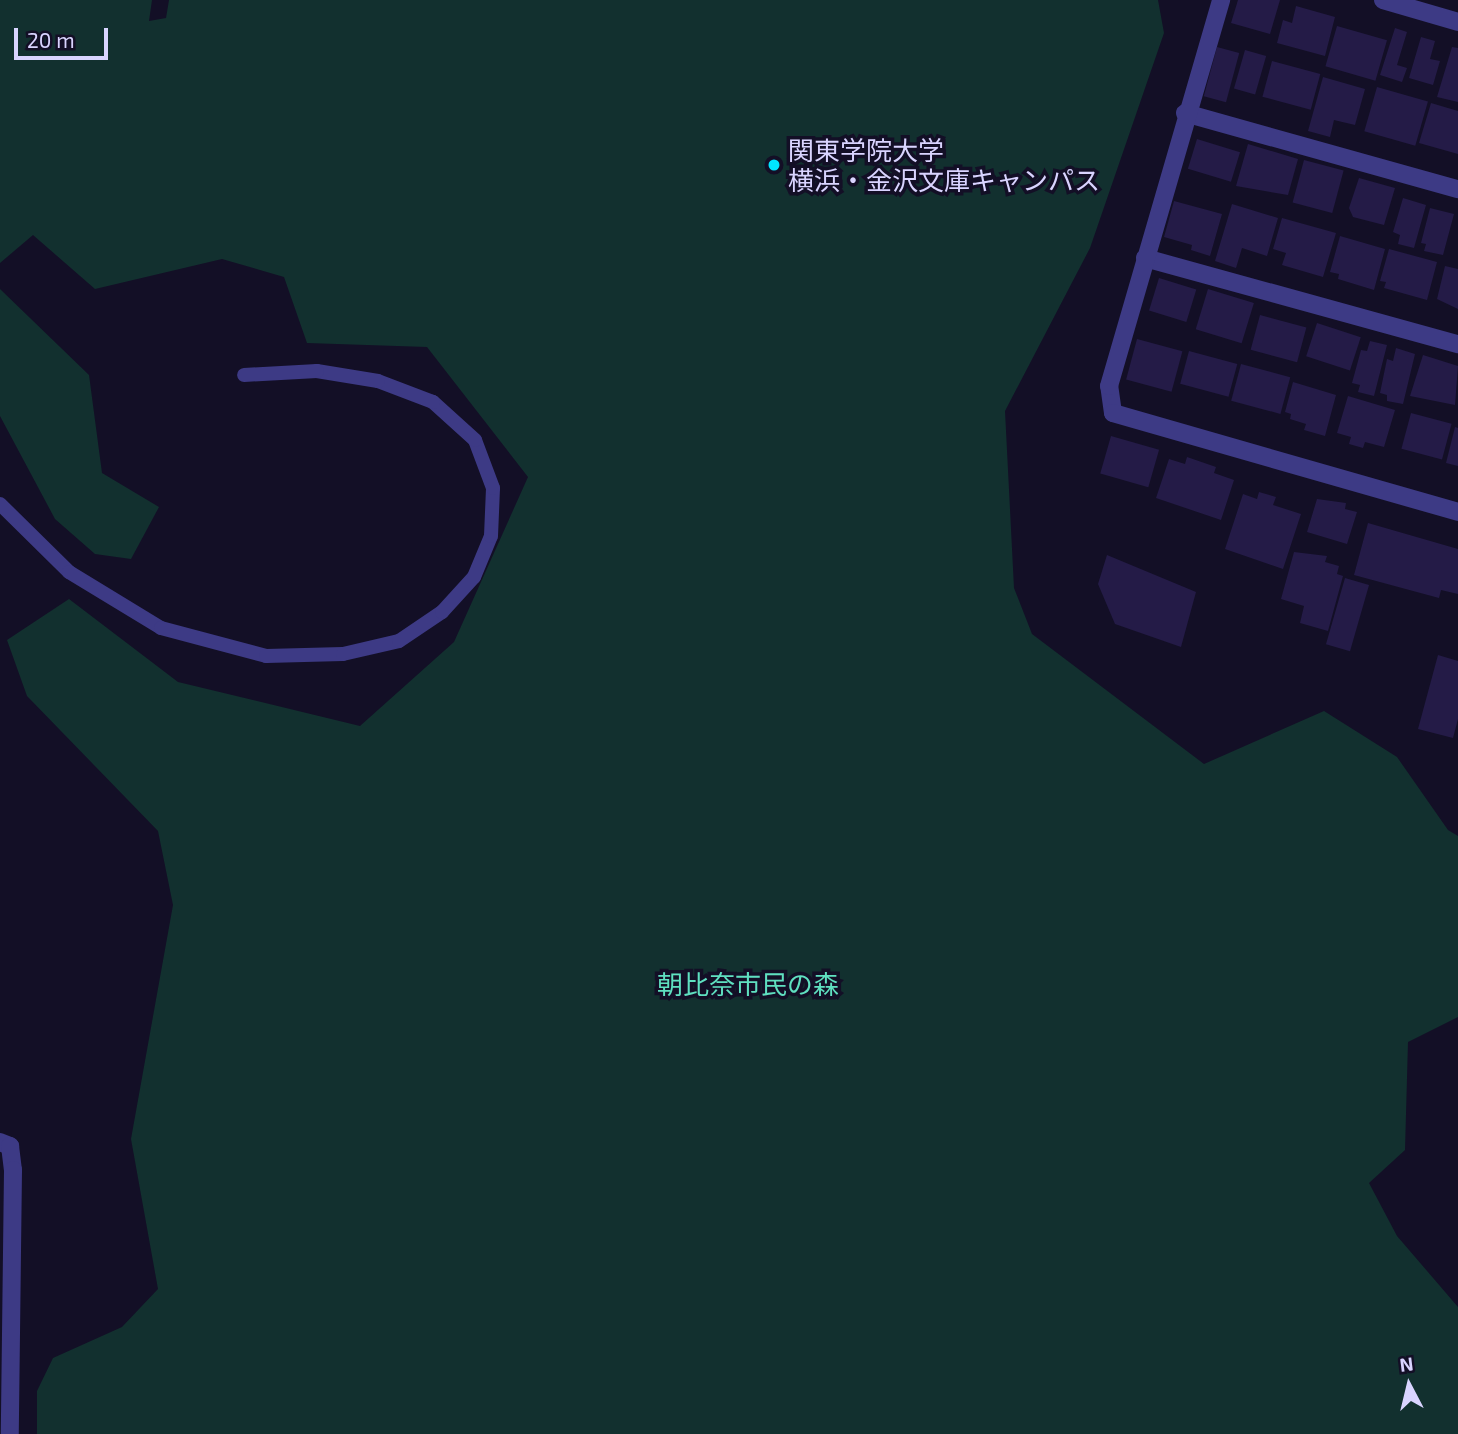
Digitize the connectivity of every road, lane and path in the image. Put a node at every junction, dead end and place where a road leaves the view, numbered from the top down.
1 (1221, 0) edge
2 (1383, 0) edge
3 (1458, 22) edge
4 (1185, 113) junction
5 (1458, 189) edge
6 (1145, 258) junction
7 (1458, 344) edge
8 (244, 375) dead end
9 (0, 504) edge
10 (1458, 512) edge
11 (0, 1142) edge
12 (10, 1434) edge

1 - 4 street
2 - 3 street
4 - 5 street
4 - 6 street
6 - 7 street
6 - 10 street
8 - 9 lane
11 - 12 street

